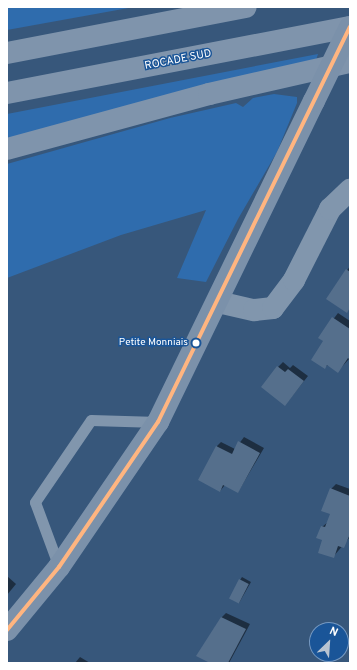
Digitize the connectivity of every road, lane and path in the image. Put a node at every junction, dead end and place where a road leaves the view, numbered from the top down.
1 (246, 7) edge
2 (350, 27) edge
3 (7, 53) edge
4 (350, 62) edge
5 (7, 93) edge
6 (7, 149) edge
7 (350, 190) edge
8 (218, 302) junction
9 (158, 422) junction
10 (59, 567) junction
11 (7, 630) edge

1 - 3 highway
2 - 5 highway, ROCADE SUD
2 - 8 street, bridge
4 - 6 highway
7 - 8 street
8 - 9 street
9 - 10 street
9 - 10 lane
10 - 11 street

